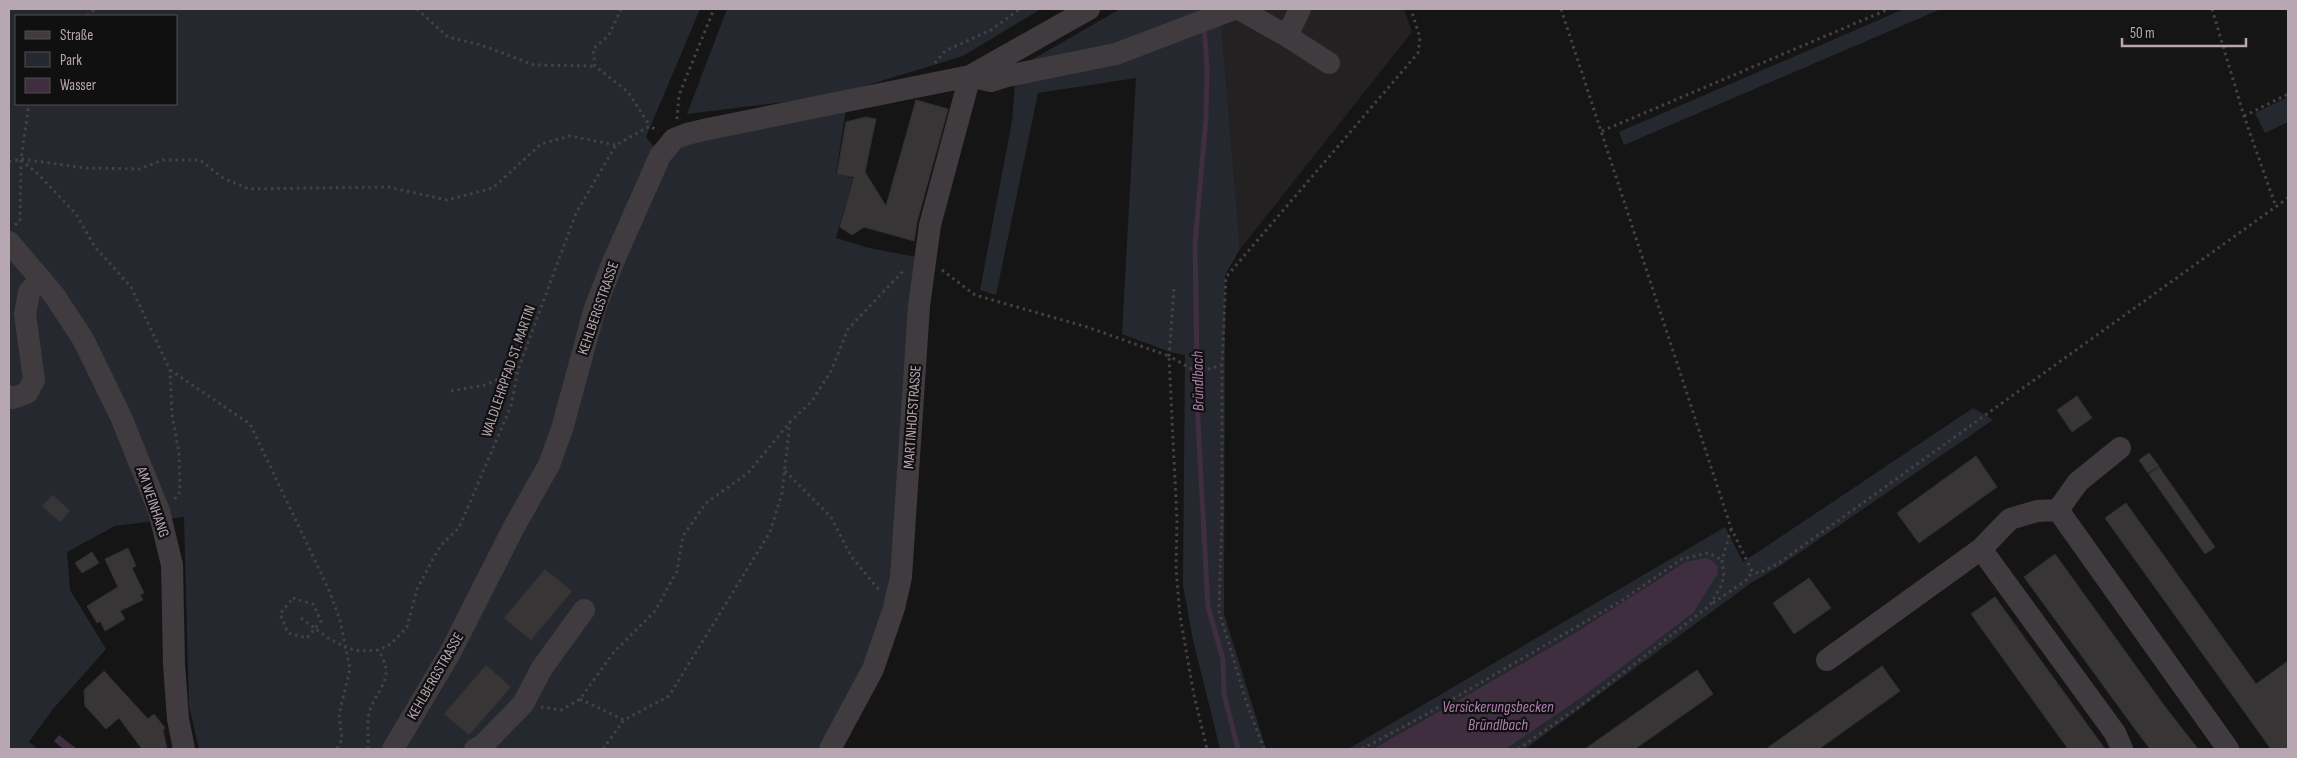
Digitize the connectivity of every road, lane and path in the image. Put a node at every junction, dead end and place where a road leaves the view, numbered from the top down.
1 (418, 9) edge
2 (621, 9) edge
3 (714, 9) edge
4 (1020, 9) edge
5 (1089, 9) edge
6 (1234, 9) edge
7 (1239, 9) edge
8 (1300, 9) edge
9 (1411, 9) edge
10 (1561, 9) edge
11 (1889, 9) edge
12 (2212, 9) edge
13 (1287, 36) junction
14 (1329, 62) dead end
15 (595, 66) junction
16 (970, 76) junction
17 (915, 87) junction
18 (2288, 94) edge
19 (29, 105) edge
20 (2244, 116) junction
21 (650, 126) junction
22 (1602, 130) junction
23 (674, 139) junction
24 (616, 145) junction
25 (21, 159) junction
26 (9, 162) edge
27 (2288, 198) edge
28 (2276, 207) junction
29 (9, 230) edge
30 (9, 242) edge
31 (925, 260) junction
32 (42, 279) junction
33 (1174, 290) dead end
34 (1169, 356) junction
35 (1222, 365) junction
36 (170, 370) junction
37 (518, 370) junction
38 (451, 391) dead end
39 (9, 396) edge
40 (790, 422) junction
41 (2120, 448) dead end
42 (785, 471) junction
43 (2058, 510) junction
44 (159, 511) junction
45 (1731, 528) junction
46 (1981, 549) junction
47 (1722, 560) junction
48 (1752, 571) junction
49 (1710, 605) junction
50 (894, 608) junction
51 (584, 610) dead end
52 (301, 618) dead end
53 (314, 629) junction
54 (347, 648) junction
55 (378, 650) junction
56 (1827, 660) dead end
57 (580, 699) junction
58 (523, 704) junction
59 (624, 720) junction
60 (184, 749) edge
61 (337, 749) edge
62 (368, 749) edge
63 (393, 749) edge
64 (475, 749) edge
65 (603, 749) edge
66 (830, 749) edge
67 (1207, 749) edge
68 (1264, 749) edge
69 (1362, 749) edge
70 (1518, 749) edge
71 (2122, 749) edge
72 (2228, 749) edge

1 - 15 path
2 - 15 path
3 - 23 path
4 - 17 path
5 - 16 street
6 - 16 street
7 - 13 street
8 - 13 street
9 - 35 path
10 - 22 path
11 - 22 path
12 - 20 path
13 - 14 street
15 - 21 path
16 - 17 street
16 - 31 street, MARTINHOFSTRASSE
17 - 23 street
18 - 20 path
19 - 25 path
20 - 28 path
21 - 23 path
21 - 24 path
22 - 45 path
23 - 63 street, KEHLBERGSTRASSE
24 - 25 path
24 - 37 path, WALDLEHRPFAD ST. MARTIN
25 - 26 path
25 - 29 path
25 - 36 path
27 - 28 path
28 - 48 path
30 - 32 street, AM WEINHANG
31 - 34 path
31 - 40 path
31 - 50 street, MARTINHOFSTRASSE
32 - 39 street
32 - 44 street, AM WEINHANG
33 - 34 path
34 - 35 path
34 - 67 path
35 - 68 path
36 - 44 path
36 - 54 path
37 - 38 path
37 - 55 path, WALDLEHRPFAD ST. MARTIN
40 - 42 path
40 - 57 path
41 - 43 street
42 - 50 path
42 - 59 path
43 - 46 street
43 - 72 street
44 - 60 street, AM WEINHANG
45 - 47 path
45 - 48 path
46 - 56 street
46 - 71 street
47 - 49 path
47 - 69 path
48 - 49 path
49 - 70 path
50 - 66 street, MARTINHOFSTRASSE
51 - 58 street
52 - 53 path
53 - 53 path
53 - 54 path
54 - 55 path
54 - 61 path
55 - 62 path
57 - 58 path
57 - 59 path
58 - 64 street
59 - 65 path

